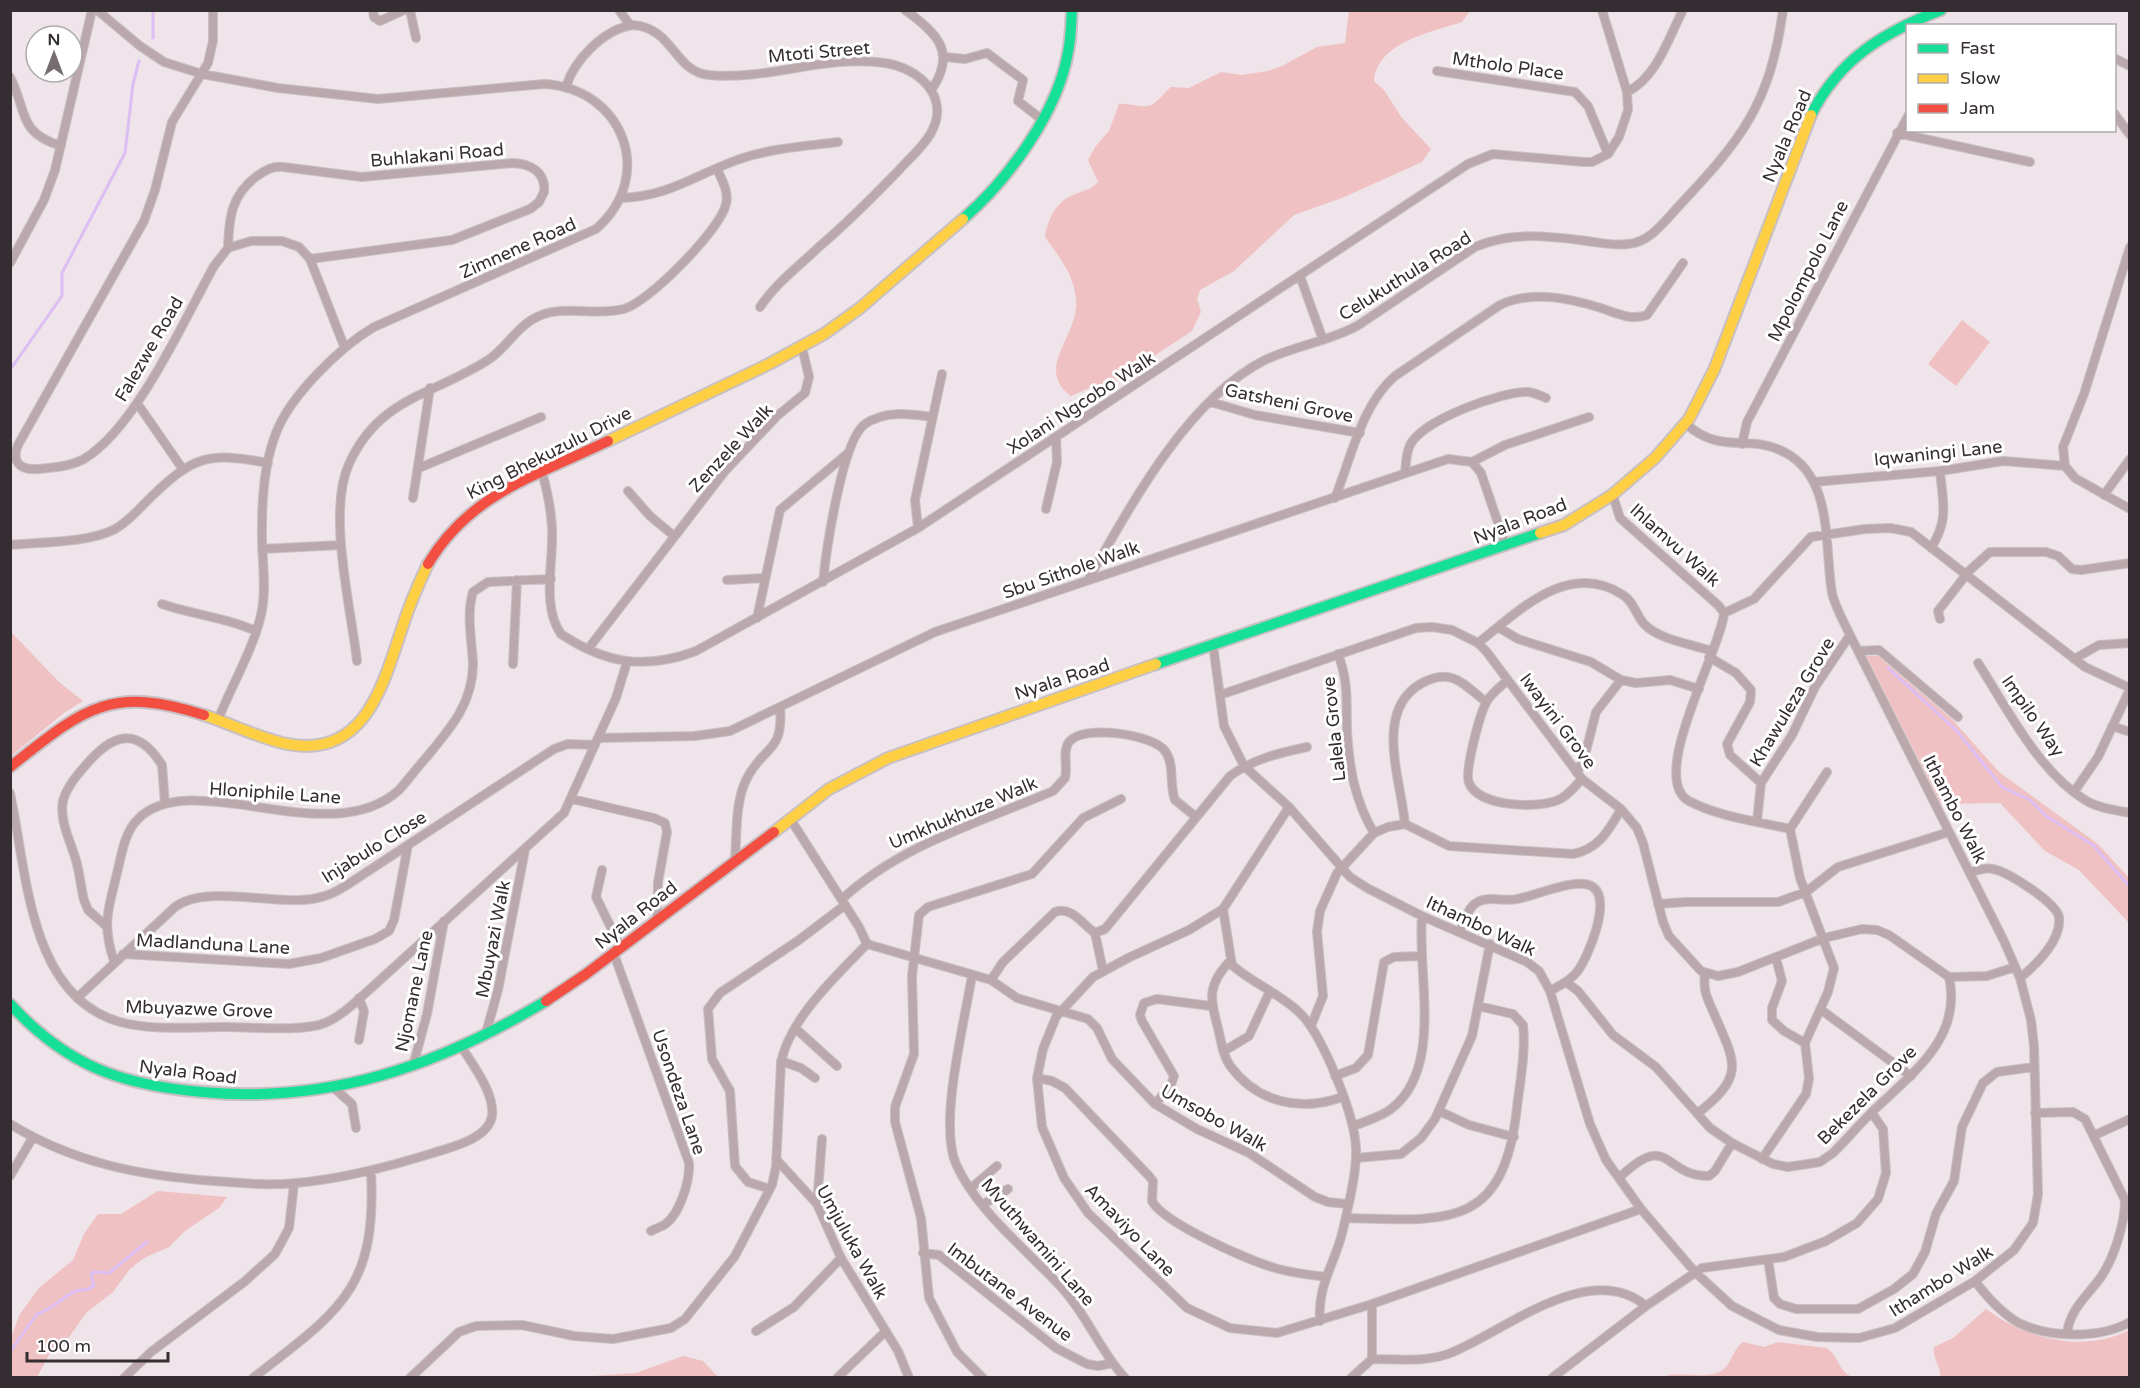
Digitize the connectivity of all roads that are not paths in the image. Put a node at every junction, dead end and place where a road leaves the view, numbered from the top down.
1 (92, 10) edge
2 (97, 10) edge
3 (213, 10) edge
4 (373, 10) edge
5 (404, 10) edge
6 (410, 10) edge
7 (619, 10) edge
8 (905, 10) edge
9 (1071, 10) edge
10 (1602, 10) edge
11 (1683, 10) edge
12 (1782, 10) edge
13 (1941, 10) edge
14 (630, 25) junction
15 (416, 38) dead end
16 (945, 57) junction
17 (2116, 59) edge
18 (2130, 66) edge
19 (1437, 71) dead end
20 (202, 74) junction
21 (10, 77) edge
22 (566, 87) junction
23 (932, 89) junction
24 (1627, 92) junction
25 (2116, 114) edge
26 (1041, 119) junction
27 (1906, 119) edge
28 (1897, 133) junction
29 (2130, 135) edge
30 (838, 142) dead end
31 (61, 146) junction
32 (1608, 154) junction
33 (2030, 162) dead end
34 (717, 169) junction
35 (620, 198) junction
36 (2130, 247) edge
37 (228, 248) junction
38 (310, 260) junction
39 (10, 263) edge
40 (1683, 263) dead end
41 (1299, 276) junction
42 (760, 308) dead end
43 (1323, 340) junction
44 (344, 346) junction
45 (802, 346) junction
46 (942, 374) dead end
47 (430, 388) junction
48 (1546, 398) dead end
49 (1211, 402) junction
50 (138, 403) junction
51 (541, 417) dead end
52 (932, 417) junction
53 (1589, 417) dead end
54 (1685, 423) junction
55 (1360, 434) junction
56 (1056, 438) junction
57 (1742, 444) junction
58 (847, 454) junction
59 (2130, 459) edge
60 (1472, 462) junction
61 (268, 464) junction
62 (2065, 466) junction
63 (182, 468) junction
64 (418, 468) junction
65 (1940, 471) junction
66 (542, 472) junction
67 (1405, 473) junction
68 (1814, 482) junction
69 (628, 491) dead end
70 (2104, 495) junction
71 (1613, 496) junction
72 (413, 498) dead end
73 (1335, 498) junction
74 (1046, 509) dead end
75 (2130, 509) edge
76 (918, 528) junction
77 (1825, 533) junction
78 (674, 536) junction
79 (10, 545) edge
80 (341, 546) junction
81 (1506, 546) junction
82 (262, 549) junction
83 (1931, 549) junction
84 (2130, 563) edge
85 (1966, 576) junction
86 (765, 578) junction
87 (551, 579) junction
88 (517, 580) junction
89 (727, 580) dead end
90 (1089, 580) junction
91 (823, 582) junction
92 (162, 604) dead end
93 (1724, 613) junction
94 (757, 618) junction
95 (1940, 619) dead end
96 (1498, 627) junction
97 (256, 631) junction
98 (1850, 635) junction
99 (1478, 643) junction
100 (2130, 643) edge
101 (1213, 645) junction
102 (588, 649) junction
103 (1858, 651) junction
104 (1338, 654) junction
105 (1711, 654) junction
106 (2074, 659) junction
107 (357, 661) dead end
108 (627, 662) junction
109 (1978, 663) dead end
110 (513, 664) dead end
111 (1508, 680) junction
112 (1621, 680) junction
113 (2130, 688) edge
114 (1699, 689) junction
115 (1220, 695) junction
116 (1486, 702) junction
117 (780, 707) junction
118 (1958, 717) dead end
119 (218, 720) junction
120 (2112, 726) junction
121 (2130, 732) edge
122 (597, 741) junction
123 (1306, 747) dead end
124 (1244, 766) junction
125 (10, 767) edge
126 (1827, 772) dead end
127 (1579, 776) junction
128 (1761, 783) junction
129 (2074, 792) junction
130 (10, 793) edge
131 (572, 799) junction
132 (1121, 799) dead end
133 (165, 804) junction
134 (1289, 807) junction
135 (1621, 809) junction
136 (2130, 813) edge
137 (1196, 817) junction
138 (791, 820) junction
139 (1757, 821) junction
140 (1405, 824) junction
141 (1790, 829) junction
142 (1949, 832) junction
143 (1374, 833) junction
144 (408, 845) junction
145 (525, 850) junction
146 (735, 859) junction
147 (1342, 868) junction
148 (602, 870) dead end
149 (1971, 872) junction
150 (1806, 892) junction
151 (843, 902) junction
152 (1658, 904) junction
153 (1223, 909) junction
154 (1422, 916) junction
155 (657, 919) junction
156 (444, 921) junction
157 (105, 925) junction
158 (1460, 931) junction
159 (1095, 933) junction
160 (1824, 938) junction
161 (867, 944) junction
162 (1490, 944) junction
163 (617, 951) junction
164 (123, 954) junction
165 (1420, 956) junction
166 (914, 958) junction
167 (1776, 958) junction
168 (114, 961) junction
169 (1230, 961) junction
170 (2015, 967) junction
171 (1103, 971) junction
172 (1706, 974) junction
173 (972, 975) junction
174 (1949, 977) junction
175 (2020, 978) junction
176 (991, 980) junction
177 (1566, 982) junction
178 (1270, 991) junction
179 (1550, 991) junction
180 (77, 998) junction
181 (359, 999) junction
182 (10, 1004) edge
183 (1211, 1006) junction
184 (1478, 1006) junction
185 (1820, 1009) junction
186 (1061, 1010) junction
187 (1311, 1026) junction
188 (795, 1028) junction
189 (486, 1033) junction
190 (359, 1040) dead end
191 (1805, 1043) junction
192 (461, 1046) junction
193 (1224, 1051) junction
194 (781, 1061) junction
195 (413, 1066) junction
196 (837, 1066) dead end
197 (2034, 1067) junction
198 (1335, 1076) junction
199 (1911, 1076) junction
200 (815, 1078) dead end
201 (1037, 1078) junction
202 (334, 1089) junction
203 (1342, 1097) junction
204 (1155, 1104) junction
205 (1439, 1111) junction
206 (1698, 1113) junction
207 (1872, 1113) junction
208 (2036, 1113) junction
209 (2130, 1119) edge
210 (10, 1124) edge
211 (1353, 1126) junction
212 (357, 1128) dead end
213 (2095, 1135) junction
214 (33, 1137) junction
215 (1514, 1137) junction
216 (822, 1139) dead end
217 (1732, 1143) junction
218 (1356, 1158) junction
219 (1762, 1158) junction
220 (776, 1160) junction
221 (997, 1166) dead end
222 (371, 1171) junction
223 (10, 1176) edge
224 (1619, 1178) junction
225 (294, 1184) junction
226 (971, 1188) junction
227 (771, 1189) junction
228 (1008, 1189) dead end
229 (818, 1204) junction
230 (984, 1204) junction
231 (1347, 1204) junction
232 (1641, 1209) junction
233 (1346, 1218) junction
234 (651, 1231) dead end
235 (923, 1253) junction
236 (841, 1258) junction
237 (1768, 1259) junction
238 (1695, 1272) junction
239 (1326, 1277) junction
240 (1975, 1281) junction
241 (1372, 1304) junction
242 (1646, 1306) junction
243 (1320, 1321) junction
244 (2130, 1322) edge
245 (756, 1331) dead end
246 (886, 1331) junction
247 (2067, 1333) junction
248 (1372, 1359) junction
249 (1113, 1363) junction
250 (124, 1377) edge
251 (253, 1377) edge
252 (410, 1377) edge
253 (837, 1377) edge
254 (909, 1377) edge
255 (983, 1377) edge
256 (1125, 1377) edge
257 (1351, 1377) edge
258 (1552, 1377) edge

1 - 31 street
2 - 20 street, Zimnene Road
3 - 20 street
4 - 5 street
6 - 15 street
7 - 14 street
8 - 16 street
9 - 26 street, King Bhekuzulu Drive
10 - 24 street
11 - 24 street
12 - 43 street, Celukuthula Road
13 - 54 street, Nyala Road
14 - 22 street
14 - 23 street, Mtoti Street
16 - 23 street
16 - 26 street
17 - 18 street
19 - 32 street, Mtholo Place
20 - 22 street, Zimnene Road
20 - 50 street, Falezwe Road
21 - 31 street
22 - 35 street, Zimnene Road
23 - 42 street
24 - 32 street
25 - 29 street
26 - 45 street, King Bhekuzulu Drive
27 - 28 street, Mpolompolo Lane
28 - 33 street
28 - 57 street, Mpolompolo Lane
30 - 34 street
31 - 39 street
32 - 41 street, Xolani Ngcobo Walk
34 - 35 street
34 - 47 street
35 - 44 street, Zimnene Road
36 - 62 street
37 - 38 street
37 - 38 street, Buhlakani Road
37 - 50 street, Falezwe Road
38 - 44 street
40 - 55 street
41 - 43 street
41 - 56 street, Xolani Ngcobo Walk
43 - 49 street, Celukuthula Road
44 - 61 street, Zimnene Road
45 - 66 street, King Bhekuzulu Drive
45 - 78 street, Zenzele Walk
46 - 52 street
47 - 64 street
47 - 80 street
48 - 67 street
49 - 55 street, Gatsheni Grove
49 - 90 street, Celukuthula Road
50 - 63 street
51 - 64 street
52 - 58 street
52 - 76 street
53 - 60 street
54 - 57 street, Ithambo Walk
54 - 71 street, Nyala Road
55 - 73 street
56 - 74 street
56 - 76 street, Xolani Ngcobo Walk
57 - 68 street, Ithambo Walk
58 - 86 street
58 - 91 street
59 - 70 street
60 - 67 street, Sbu Sithole Walk
60 - 81 street
61 - 63 street
61 - 82 street, Zimnene Road
62 - 65 street, Iqwaningi Lane
62 - 70 street
63 - 79 street
64 - 72 street
65 - 68 street, Iqwaningi Lane
65 - 83 street
66 - 87 street, Xolani Ngcobo Walk
66 - 119 street, King Bhekuzulu Drive
67 - 73 street, Sbu Sithole Walk
68 - 77 street, Ithambo Walk
69 - 78 street
70 - 75 street
71 - 81 street, Nyala Road
71 - 93 street, Ihlamvu Walk
73 - 90 street, Sbu Sithole Walk
76 - 91 street, Xolani Ngcobo Walk
77 - 83 street
77 - 93 street
77 - 98 street, Ithambo Walk
78 - 102 street, Zenzele Walk
80 - 82 street
80 - 107 street
81 - 101 street, Nyala Road
82 - 97 street, Zimnene Road
83 - 85 street
84 - 85 street
85 - 95 street
85 - 106 street
86 - 89 street
86 - 94 street
87 - 88 street, Hloniphile Lane
87 - 102 street, Xolani Ngcobo Walk
88 - 110 street
88 - 133 street, Hloniphile Lane
90 - 117 street, Sbu Sithole Walk
91 - 94 street, Xolani Ngcobo Walk
92 - 97 street
93 - 105 street
94 - 108 street, Xolani Ngcobo Walk
96 - 99 street
96 - 105 street
96 - 112 street
97 - 119 street, Zimnene Road
98 - 103 street, Ithambo Walk
98 - 128 street, Khawuleza Grove
99 - 104 street, Iwayini Grove
99 - 111 street, Iwayini Grove
100 - 106 street
101 - 115 street, Ithambo Walk
101 - 138 street, Nyala Road
102 - 108 street, Xolani Ngcobo Walk
103 - 118 street
103 - 142 street, Ithambo Walk
104 - 115 street, Iwayini Grove
104 - 143 street, Lalela Grove
105 - 114 street
105 - 128 street
106 - 113 street
108 - 122 street, Mbuyazwe Grove
109 - 129 street, Impilo Way
111 - 116 street
111 - 127 street, Iwayini Grove
112 - 114 street
112 - 127 street
113 - 120 street
114 - 139 street
115 - 124 street, Ithambo Walk
116 - 127 street
116 - 140 street
117 - 122 street, Sbu Sithole Walk
117 - 146 street
119 - 125 street, King Bhekuzulu Drive
120 - 121 street
120 - 129 street
122 - 131 street, Mbuyazwe Grove
122 - 144 street, Injabulo Close
123 - 124 street
124 - 134 street, Ithambo Walk
124 - 137 street
126 - 141 street
127 - 135 street, Iwayini Grove
128 - 139 street, Khawuleza Grove
129 - 136 street, Impilo Way
130 - 180 street, Mbuyazwe Grove
131 - 145 street, Mbuyazwe Grove
131 - 155 street
132 - 166 street
133 - 157 street, Hloniphile Lane
133 - 157 street
134 - 147 street, Ithambo Walk
134 - 153 street, Amaviyo Lane
135 - 140 street
135 - 152 street, Iwayini Grove
137 - 151 street, Umkhukhuze Walk
137 - 159 street
138 - 146 street, Nyala Road
138 - 151 street
139 - 141 street
140 - 143 street
141 - 150 street
142 - 149 street, Ithambo Walk
142 - 150 street
143 - 147 street
144 - 164 street, Injabulo Close
144 - 164 street, Madlanduna Lane
145 - 156 street, Mbuyazwe Grove
145 - 189 street, Mbuyazi Walk
146 - 155 street, Nyala Road
147 - 154 street, Ithambo Walk
147 - 187 street
148 - 163 street, Usondeza Lane
149 - 170 street, Ithambo Walk
149 - 175 street
150 - 152 street
150 - 160 street
151 - 161 street
151 - 227 street, Umkhukhuze Walk
152 - 172 street, Iwayini Grove
153 - 169 street
153 - 171 street, Amaviyo Lane
154 - 158 street, Ithambo Walk
154 - 165 street
155 - 163 street, Nyala Road
156 - 181 street, Mbuyazwe Grove
156 - 195 street, Njomane Lane
157 - 168 street, Hloniphile Lane
158 - 162 street, Ithambo Walk
158 - 177 street
159 - 171 street
159 - 176 street
160 - 167 street
160 - 174 street
160 - 185 street
161 - 166 street
161 - 188 street
162 - 179 street, Ithambo Walk
162 - 184 street
163 - 189 street, Nyala Road
163 - 234 street, Usondeza Lane
164 - 168 street, Injabulo Close
165 - 198 street
165 - 211 street
166 - 173 street
166 - 235 street
167 - 172 street
167 - 191 street
168 - 180 street, Injabulo Close
169 - 178 street
169 - 183 street
170 - 174 street
170 - 175 street, Ithambo Walk
171 - 186 street, Amaviyo Lane
172 - 206 street
173 - 176 street
173 - 226 street, Mvuthwamini Lane
174 - 199 street, Bekezela Grove
175 - 197 street, Ithambo Walk
176 - 186 street, Umsobo Walk
177 - 179 street
177 - 206 street, Bekezela Grove
178 - 187 street
178 - 193 street
179 - 224 street, Ithambo Walk
180 - 181 street, Mbuyazwe Grove
181 - 190 street
182 - 202 street, Nyala Road
183 - 193 street
183 - 204 street
184 - 205 street
184 - 215 street
185 - 191 street
185 - 199 street
186 - 201 street, Amaviyo Lane
186 - 204 street, Umsobo Walk
187 - 198 street
188 - 194 street
188 - 196 street
189 - 192 street, Nyala Road
191 - 219 street
192 - 195 street, Nyala Road
192 - 222 street
193 - 203 street
194 - 200 street
194 - 220 street
195 - 202 street, Nyala Road
197 - 208 street, Ithambo Walk
197 - 237 street
198 - 203 street
199 - 207 street, Bekezela Grove
201 - 239 street
201 - 243 street, Amaviyo Lane
202 - 212 street
203 - 211 street
204 - 231 street, Umsobo Walk
205 - 215 street
205 - 218 street
206 - 217 street, Bekezela Grove
207 - 219 street, Bekezela Grove
207 - 237 street
208 - 213 street
208 - 240 street, Ithambo Walk
209 - 213 street
210 - 214 street
211 - 218 street
213 - 247 street
214 - 223 street
214 - 225 street
215 - 233 street
216 - 229 street
217 - 219 street, Bekezela Grove
217 - 224 street
218 - 231 street
220 - 227 street
220 - 229 street, Umjuluka Walk
221 - 226 street
222 - 225 street
222 - 251 street
224 - 232 street, Ithambo Walk
225 - 250 street
226 - 230 street, Mvuthwamini Lane
227 - 252 street
228 - 230 street
229 - 236 street, Umjuluka Walk
230 - 249 street, Mvuthwamini Lane
231 - 233 street
232 - 238 street, Ithambo Walk
232 - 241 street, Amaviyo Lane
233 - 239 street
235 - 249 street, Imbutane Avenue
235 - 255 street
236 - 245 street
236 - 246 street, Umjuluka Walk
237 - 238 street
238 - 240 street, Ithambo Walk
238 - 242 street
239 - 243 street
240 - 247 street
241 - 243 street, Amaviyo Lane
241 - 248 street
242 - 248 street
242 - 258 street
244 - 247 street
246 - 253 street
246 - 254 street, Umjuluka Walk
248 - 257 street
249 - 256 street, Mvuthwamini Lane

